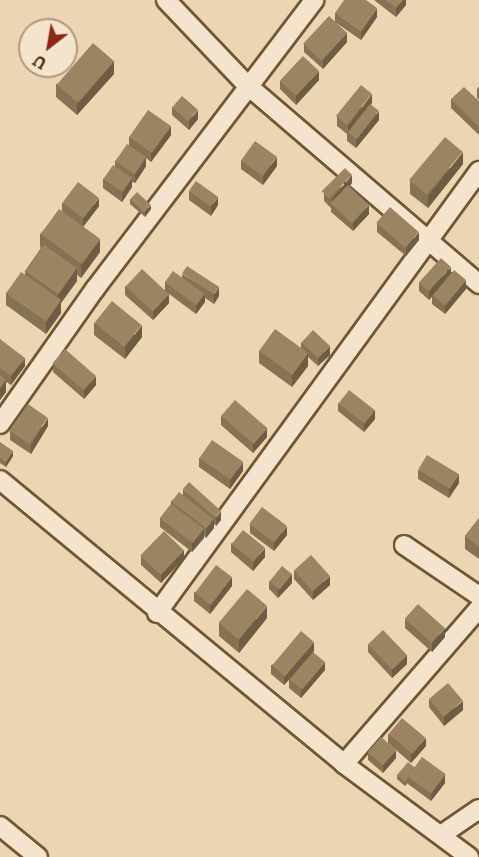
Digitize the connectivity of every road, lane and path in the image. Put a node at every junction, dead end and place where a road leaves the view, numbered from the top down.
1 (166, 0) edge
2 (314, 0) edge
3 (247, 85) junction
4 (479, 171) edge
5 (430, 241) junction
6 (479, 284) edge
7 (0, 424) edge
8 (0, 480) edge
9 (404, 545) dead end
10 (479, 596) edge
11 (479, 608) edge
12 (158, 613) junction
13 (344, 764) junction
14 (479, 809) edge
15 (0, 826) edge
16 (441, 836) junction
17 (38, 857) edge
18 (470, 857) edge

1 - 3 street
2 - 3 street
3 - 5 street
3 - 7 street
4 - 5 street
5 - 6 street
5 - 12 street
8 - 12 street
9 - 10 street
11 - 13 street
12 - 13 street
13 - 16 street
14 - 16 street
15 - 17 street
16 - 18 street

